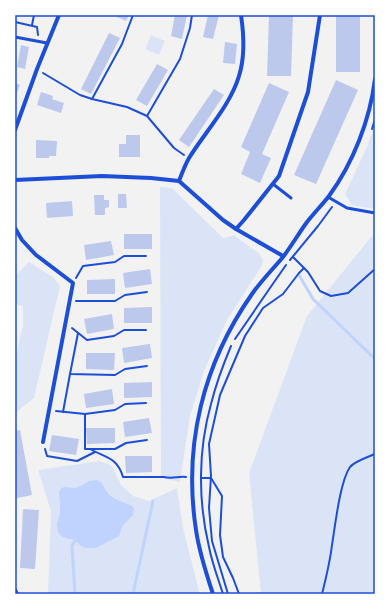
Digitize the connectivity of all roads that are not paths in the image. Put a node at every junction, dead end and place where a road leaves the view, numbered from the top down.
1 (60, 15) edge
2 (241, 15) edge
3 (320, 15) edge
4 (15, 37) edge
5 (47, 43) junction
6 (375, 79) edge
7 (17, 118) edge
8 (15, 130) edge
9 (15, 180) edge
10 (179, 181) junction
11 (273, 184) junction
12 (328, 197) junction
13 (291, 198) dead end
14 (375, 213) edge
15 (15, 228) edge
16 (236, 229) junction
17 (284, 256) junction
18 (43, 442) road end
19 (15, 590) edge
20 (17, 594) edge
21 (213, 594) edge

1 - 5 street
2 - 10 street
3 - 11 street
4 - 5 lane
5 - 7 street
6 - 12 street
7 - 8 street
9 - 10 street
10 - 16 street
11 - 13 lane
11 - 16 street
12 - 14 lane
12 - 17 street
15 - 18 street
16 - 17 street
17 - 21 street
19 - 20 street

